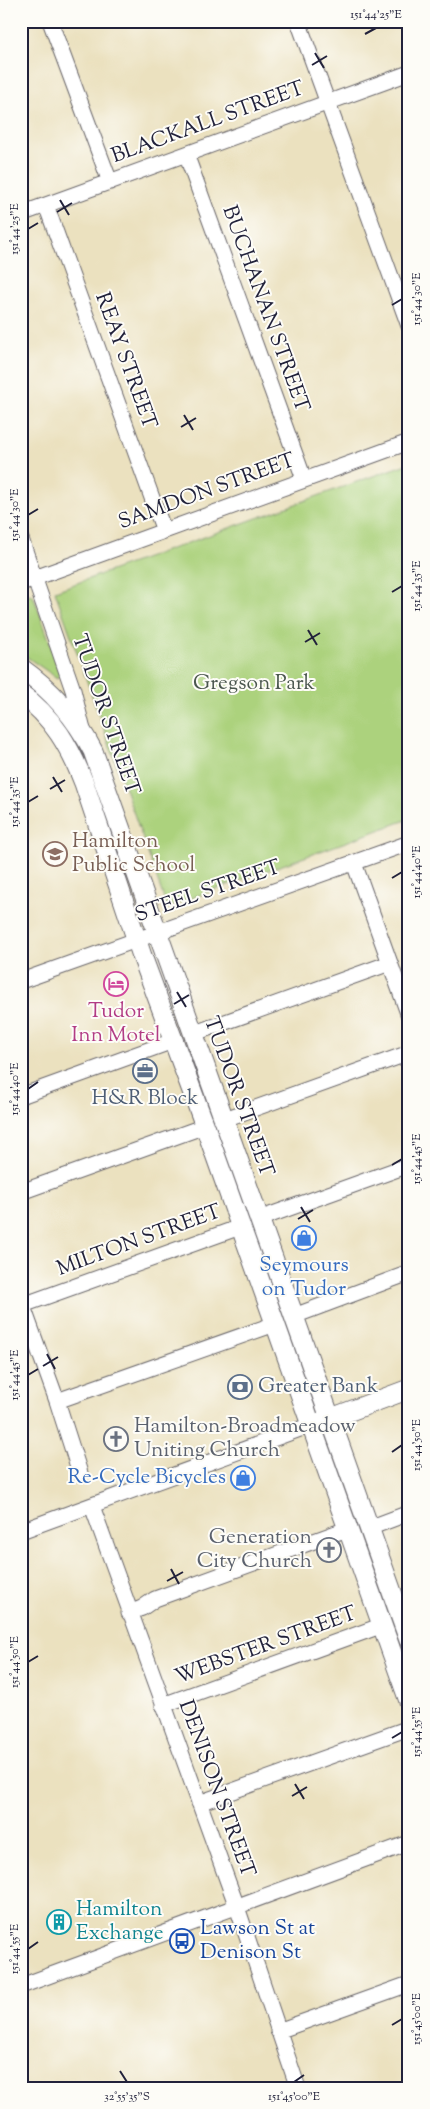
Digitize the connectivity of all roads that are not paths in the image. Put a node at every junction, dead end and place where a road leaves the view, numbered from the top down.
1 (50, 21) edge
2 (298, 21) edge
3 (409, 73) edge
4 (328, 102) junction
5 (186, 154) junction
6 (110, 182) junction
7 (46, 205) junction
8 (21, 214) edge
9 (409, 326) edge
10 (409, 442) edge
11 (304, 479) junction
12 (164, 531) junction
13 (21, 539) edge
14 (28, 580) edge
15 (21, 668) edge
16 (21, 694) edge
17 (84, 734) junction
18 (409, 843) edge
19 (354, 863) junction
20 (156, 932) junction
21 (136, 939) junction
22 (390, 963) junction
23 (21, 981) edge
24 (409, 1016) edge
25 (192, 1034) junction
26 (173, 1041) junction
27 (409, 1053) edge
28 (21, 1096) edge
29 (214, 1123) junction
30 (409, 1165) edge
31 (21, 1192) edge
32 (259, 1219) junction
33 (240, 1227) junction
34 (409, 1273) edge
35 (22, 1303) edge
36 (294, 1316) junction
37 (275, 1324) junction
38 (409, 1389) edge
39 (57, 1401) junction
40 (329, 1419) junction
41 (311, 1425) junction
42 (80, 1473) dead end
43 (92, 1506) junction
44 (409, 1513) edge
45 (369, 1528) junction
46 (346, 1529) junction
47 (21, 1531) edge
48 (129, 1613) junction
49 (383, 1625) junction
50 (409, 1640) edge
51 (409, 1701) edge
52 (163, 1705) junction
53 (409, 1728) edge
54 (199, 1803) junction
55 (409, 1843) edge
56 (237, 1906) junction
57 (409, 1984) edge
58 (21, 1986) edge
59 (278, 2031) junction
60 (298, 2088) edge

1 - 6 street
2 - 4 street
3 - 4 street, BLACKALL STREET
4 - 5 street, BLACKALL STREET
4 - 9 street
5 - 6 street, BLACKALL STREET
5 - 11 street, BUCHANAN STREET
6 - 7 street, BLACKALL STREET
7 - 8 street, BLACKALL STREET
7 - 12 street, REAY STREET
10 - 11 street, SAMDON STREET
11 - 12 street, SAMDON STREET
12 - 14 street, SAMDON STREET
13 - 14 street, TUDOR STREET
14 - 17 street, TUDOR STREET
15 - 17 main road
16 - 21 main road, TUDOR STREET
17 - 20 main road, TUDOR STREET
18 - 19 street, STEEL STREET
19 - 20 street, STEEL STREET
19 - 22 street
20 - 21 street, STEEL STREET
20 - 25 main road, TUDOR STREET
21 - 23 street, STEEL STREET
21 - 26 main road, TUDOR STREET
22 - 24 street
22 - 25 street
25 - 29 main road, TUDOR STREET
26 - 28 street
26 - 29 main road, TUDOR STREET
27 - 29 street
29 - 31 street
29 - 32 main road, TUDOR STREET
29 - 33 main road, TUDOR STREET
30 - 32 street
32 - 36 main road, TUDOR STREET
33 - 35 street, MILTON STREET
33 - 37 main road, TUDOR STREET
34 - 36 street
35 - 39 street
36 - 40 main road, TUDOR STREET
37 - 39 street
37 - 41 main road, TUDOR STREET
38 - 40 main road
39 - 42 street
40 - 41 main road
40 - 45 main road, TUDOR STREET
41 - 43 street
41 - 46 main road, TUDOR STREET
43 - 47 street
43 - 48 street, DENISON STREET
44 - 45 street
45 - 50 main road, TUDOR STREET
46 - 48 street
46 - 49 main road, TUDOR STREET
48 - 52 street, DENISON STREET
49 - 51 main road, TUDOR STREET
49 - 52 street, WEBSTER STREET
52 - 54 street, DENISON STREET
53 - 54 street
54 - 56 street, DENISON STREET
55 - 56 street
56 - 58 street
56 - 59 street, DENISON STREET
57 - 59 street
59 - 60 street, DENISON STREET

